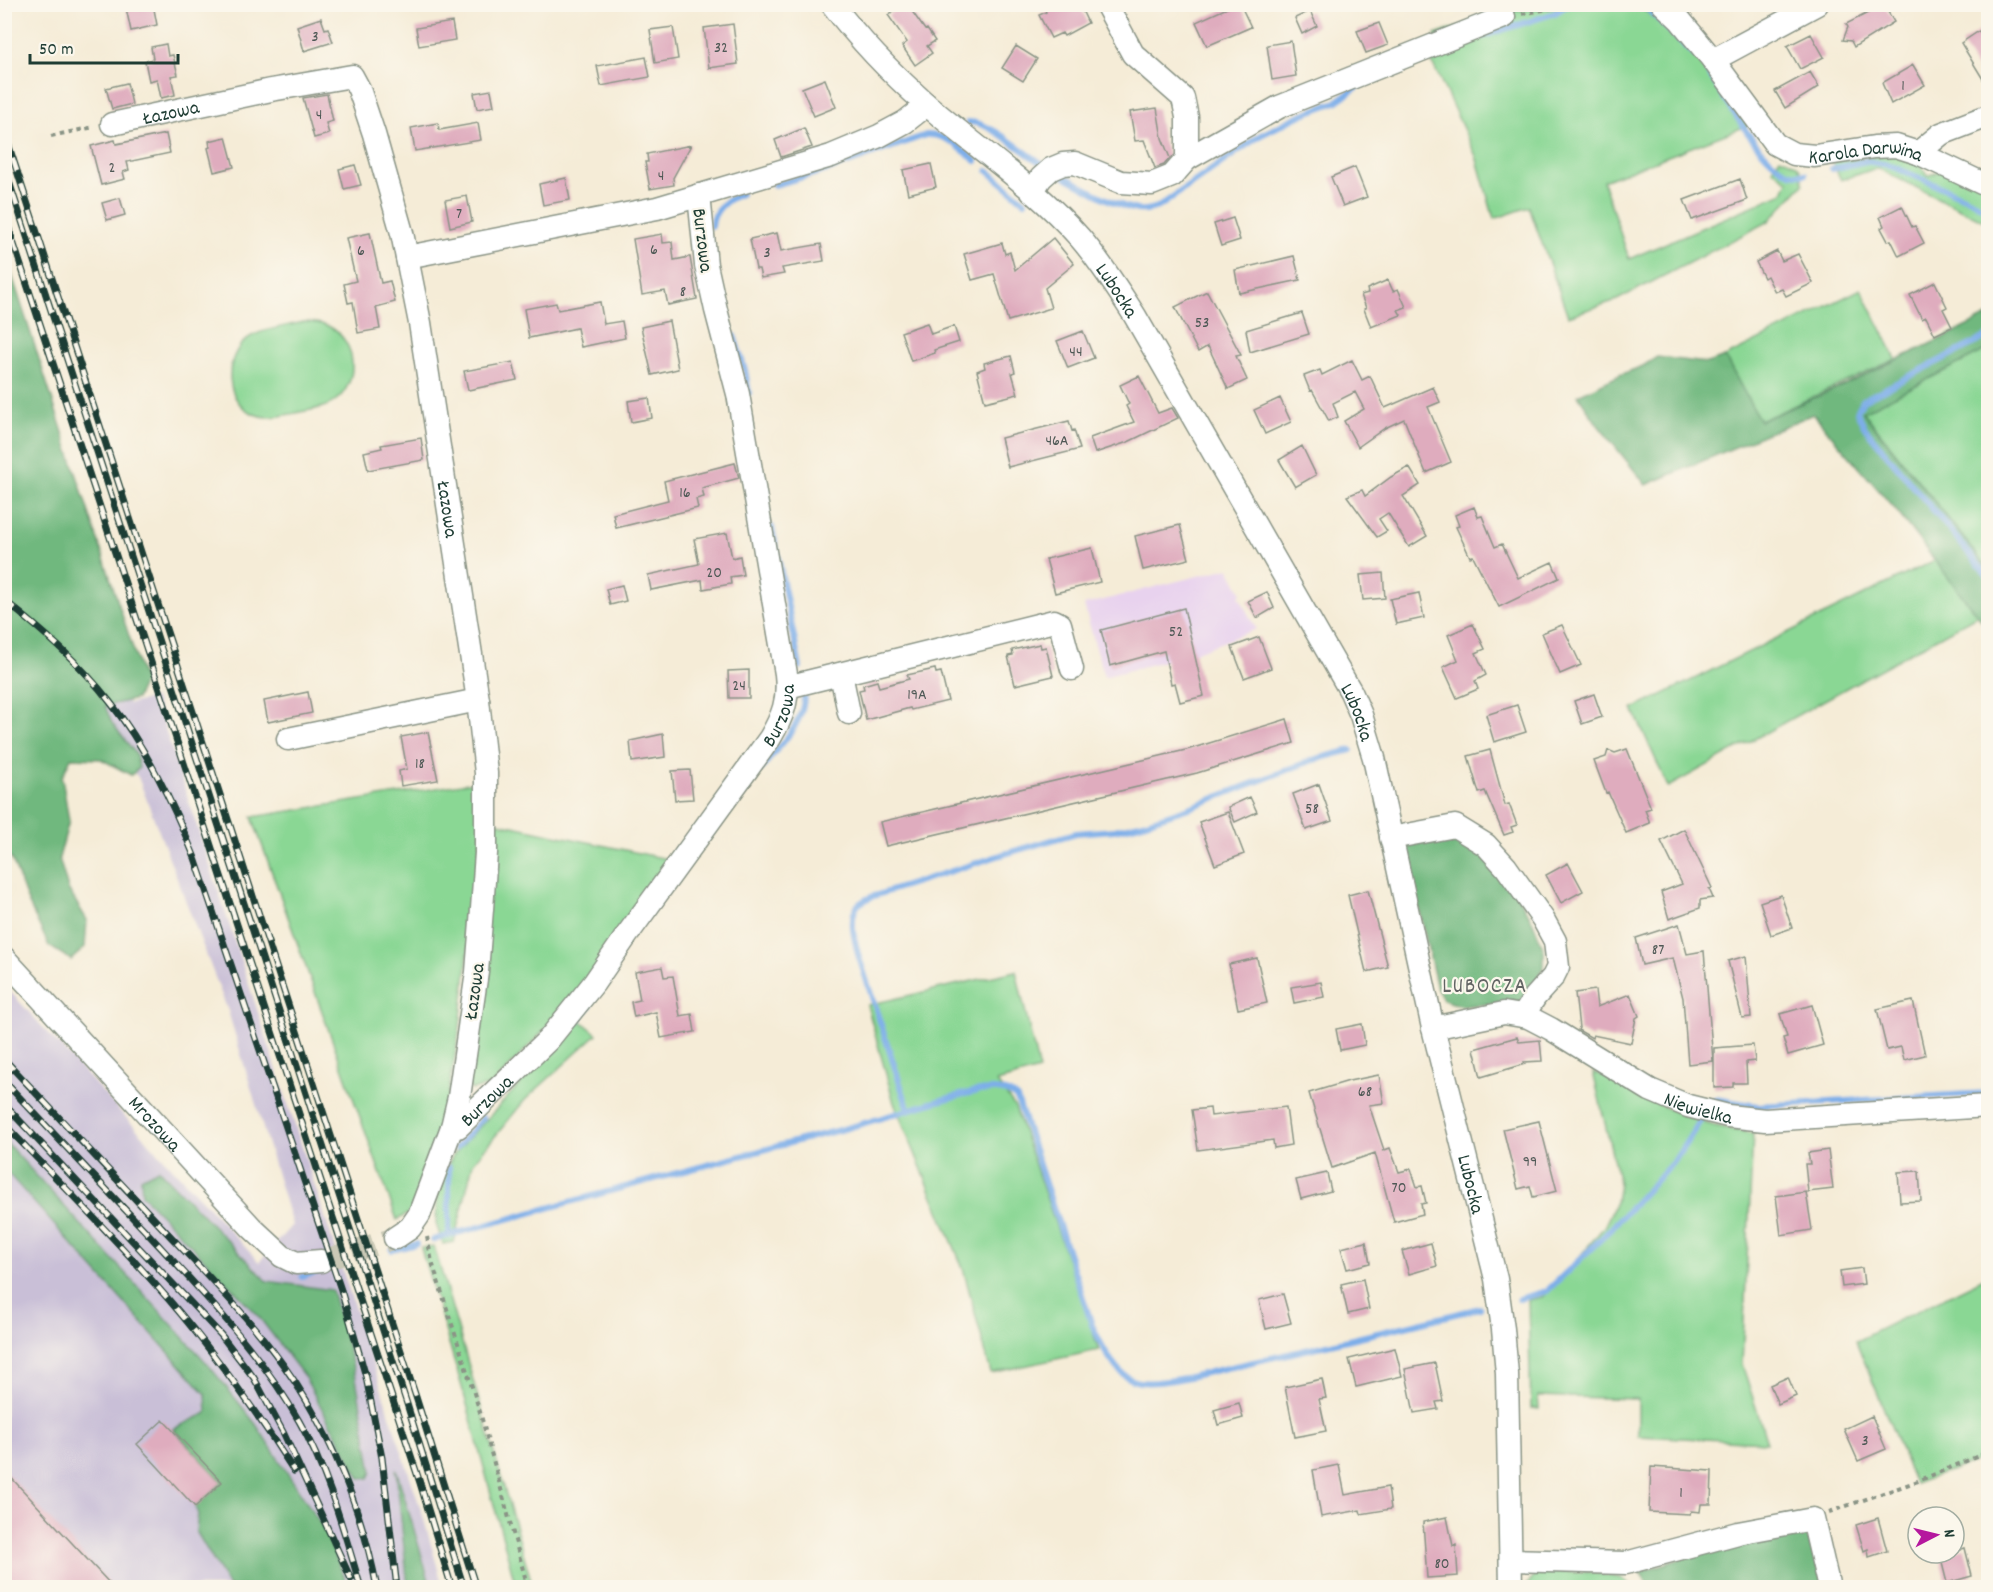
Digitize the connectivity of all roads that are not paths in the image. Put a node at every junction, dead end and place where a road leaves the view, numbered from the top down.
1 (832, 4) edge
2 (1106, 4) edge
3 (1663, 4) edge
4 (1817, 4) edge
5 (1504, 17) dead end
6 (1713, 60) junction
7 (926, 104) junction
8 (1989, 116) edge
9 (112, 124) road end
10 (1918, 153) junction
11 (1187, 159) junction
12 (1989, 186) edge
13 (1032, 192) junction
14 (699, 195) junction
15 (406, 257) junction
16 (1072, 669) dead end
17 (841, 674) junction
18 (788, 687) junction
19 (478, 700) junction
20 (849, 713) dead end
21 (288, 739) dead end
22 (1391, 838) junction
23 (4, 958) edge
24 (1523, 1016) junction
25 (1433, 1028) junction
26 (1989, 1106) edge
27 (452, 1127) junction
28 (395, 1238) tunnel mouth
29 (321, 1261) tunnel mouth
30 (1511, 1560) junction
31 (1511, 1587) edge
32 (1829, 1587) edge

1 - 7 street, Lubocka
2 - 11 street
3 - 6 street, Karola Darwina
4 - 6 street
5 - 11 street
6 - 10 street, Karola Darwina
7 - 13 street, Lubocka
7 - 14 street, Burzowa
8 - 10 street
9 - 15 street, Łazowa
10 - 12 street, Karola Darwina
11 - 13 street
13 - 22 street, Lubocka
14 - 15 street, Burzowa
14 - 18 street, Burzowa
15 - 19 street, Łazowa
16 - 17 street
17 - 18 street
17 - 20 street
18 - 27 street, Burzowa
19 - 21 street
19 - 27 street, Łazowa
22 - 24 street
22 - 25 street, Lubocka
23 - 29 street, Mrozowa
24 - 25 street, Niewielka
24 - 26 street, Niewielka
25 - 30 street, Lubocka
27 - 28 street, Łazowa
30 - 31 street, Lubocka
30 - 32 street

